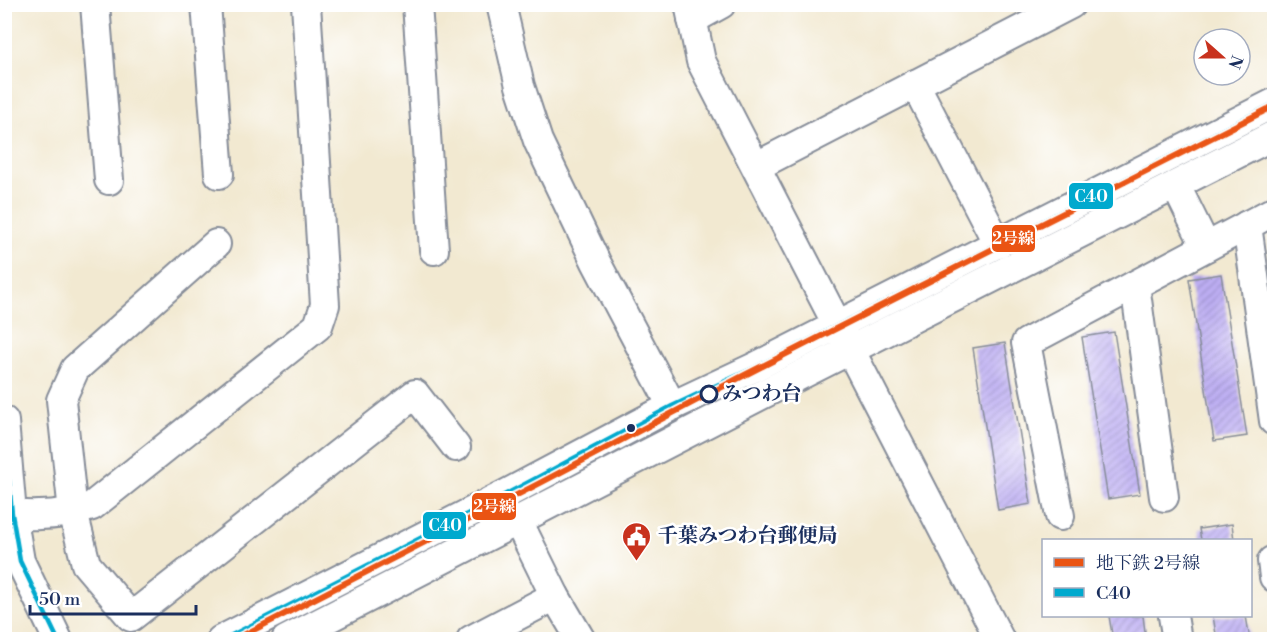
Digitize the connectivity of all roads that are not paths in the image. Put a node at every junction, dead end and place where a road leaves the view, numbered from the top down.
1 (95, 4) edge
2 (206, 4) edge
3 (306, 4) edge
4 (417, 4) edge
5 (501, 4) edge
6 (721, 4) edge
7 (1071, 4) edge
8 (690, 12) edge
9 (915, 84) junction
10 (1275, 103) edge
11 (1275, 135) edge
12 (757, 166) junction
13 (219, 174) dead end
14 (109, 180) dead end
15 (1176, 186) junction
16 (1275, 211) edge
17 (1247, 225) junction
18 (216, 244) dead end
19 (998, 244) junction
20 (1206, 247) junction
21 (434, 250) dead end
22 (1135, 285) junction
23 (838, 324) junction
24 (851, 350) junction
25 (672, 406) junction
26 (4, 421) edge
27 (1275, 421) edge
28 (456, 447) dead end
29 (1164, 497) dead end
30 (73, 512) junction
31 (8, 516) edge
32 (1060, 516) dead end
33 (518, 521) junction
34 (555, 596) junction
35 (1173, 617) edge
36 (58, 639) edge
37 (221, 639) edge
38 (286, 639) edge
39 (471, 639) edge
40 (580, 639) edge
41 (1000, 639) edge
42 (1177, 639) edge

1 - 14 street
2 - 13 street
3 - 30 street
4 - 21 street
5 - 25 street
6 - 8 street
7 - 9 street
8 - 12 street
9 - 12 street
9 - 19 street
10 - 19 street
11 - 15 street
12 - 23 street
15 - 20 street
15 - 24 street
16 - 17 street
17 - 20 street
17 - 27 street
18 - 30 street
19 - 23 street
20 - 22 street
22 - 29 street
22 - 32 street
23 - 24 street
23 - 25 street
24 - 33 street
24 - 41 street
25 - 37 street
26 - 31 street
28 - 30 street
30 - 31 street
31 - 36 street
33 - 34 street
33 - 38 street
34 - 39 street
34 - 40 street
35 - 42 street

